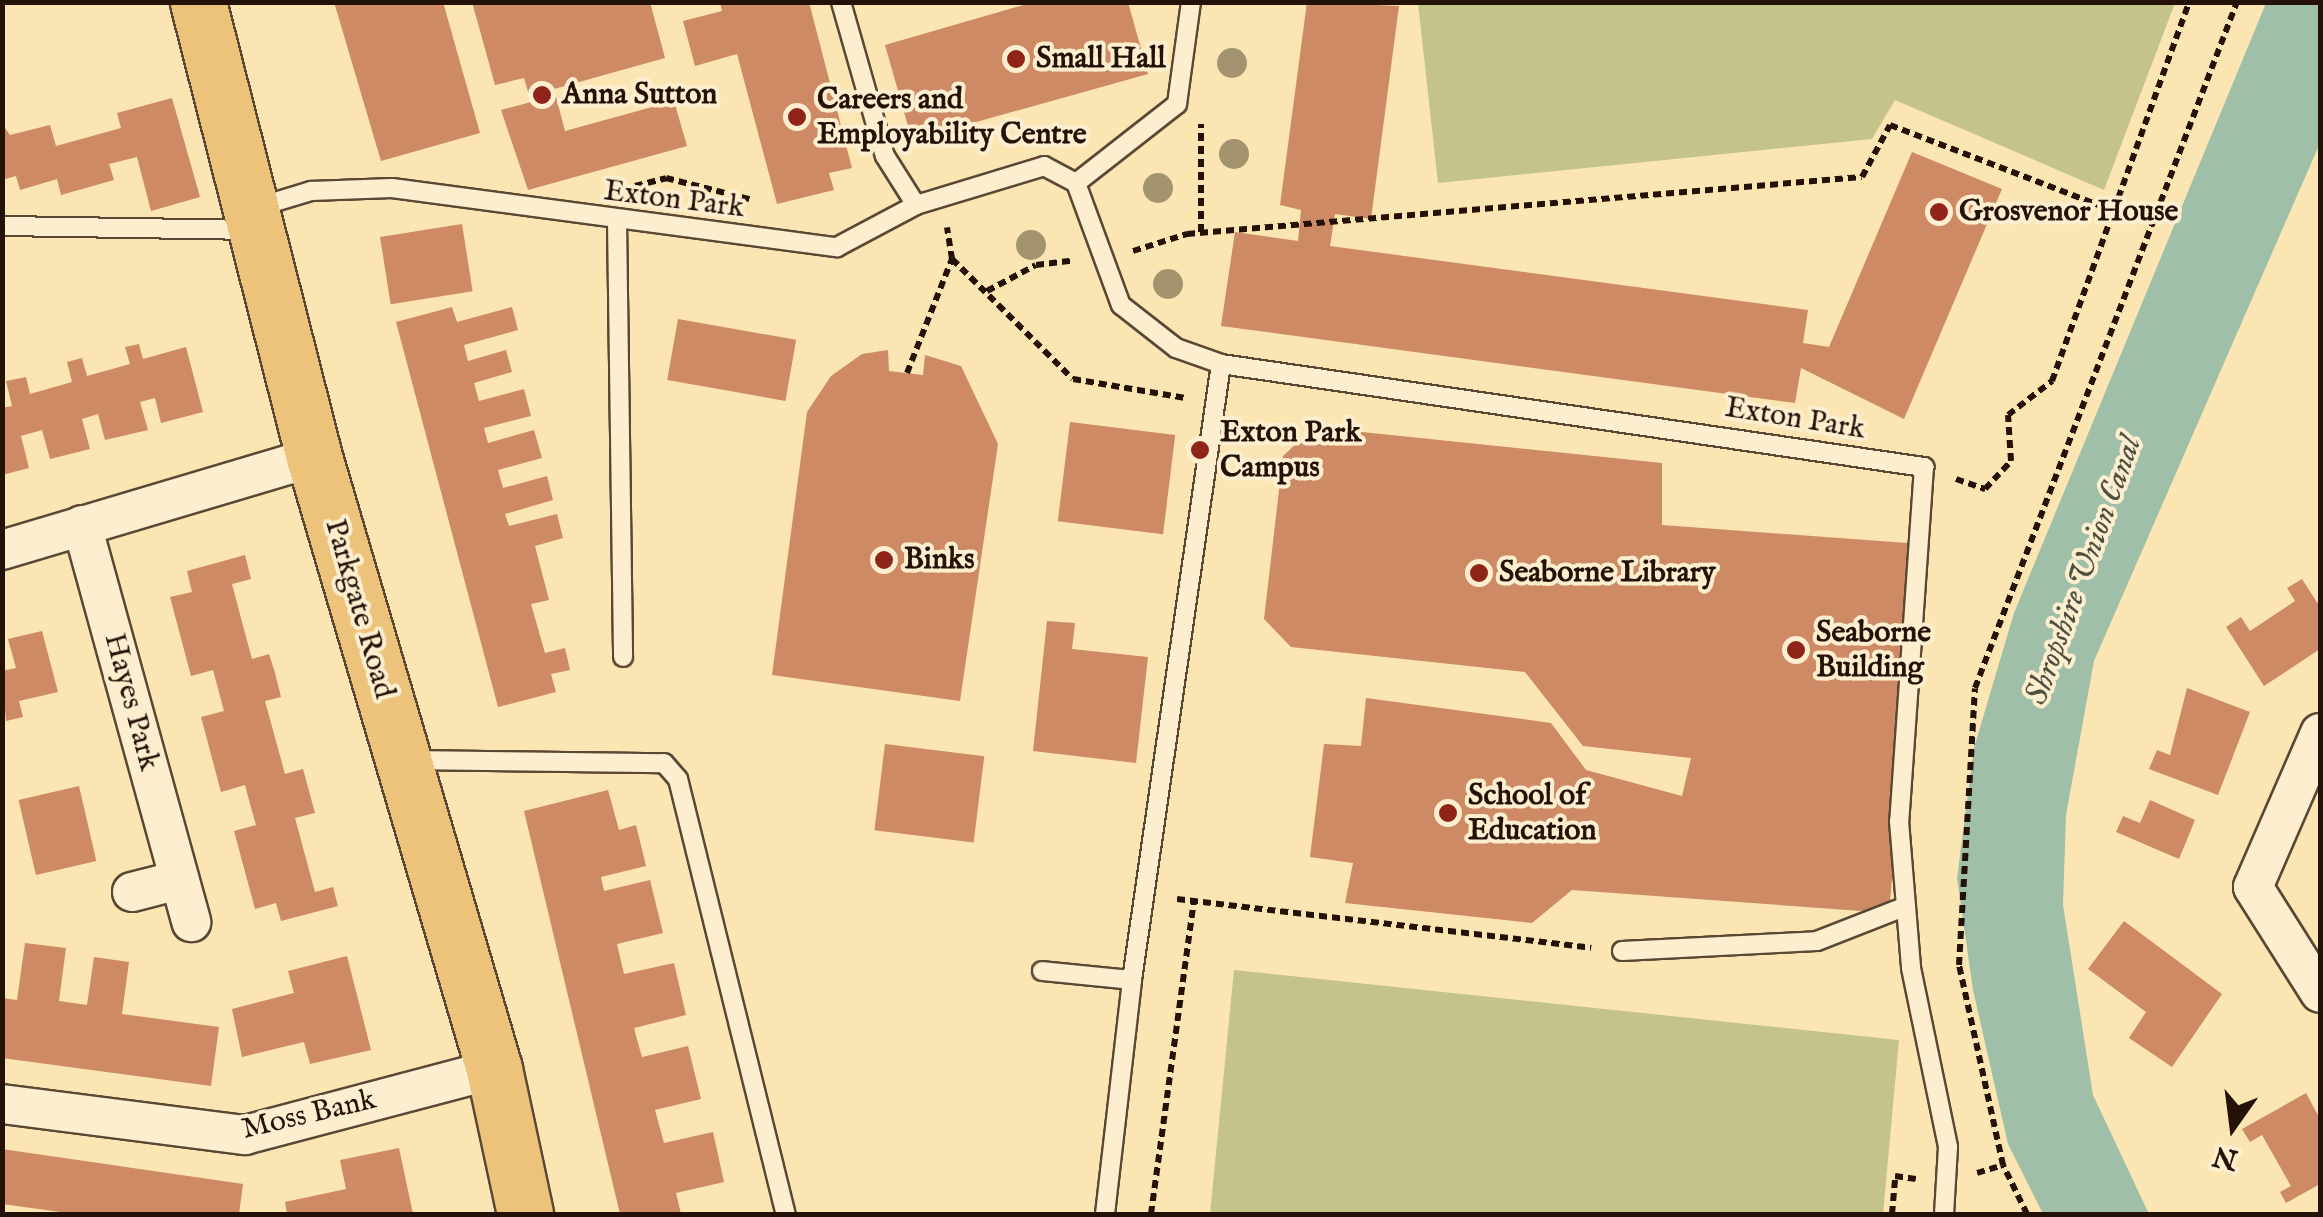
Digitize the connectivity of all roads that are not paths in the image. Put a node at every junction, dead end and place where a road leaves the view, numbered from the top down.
1 (198, 2) edge
2 (841, 2) edge
3 (1191, 2) edge
4 (1076, 182) junction
5 (916, 204) junction
6 (252, 220) junction
7 (610, 220) junction
8 (2, 226) edge
9 (1221, 364) junction
10 (314, 458) junction
11 (82, 525) junction
12 (2, 550) edge
13 (624, 657) dead end
14 (2320, 734) edge
15 (403, 760) junction
16 (179, 880) junction
17 (132, 892) dead end
18 (1904, 907) junction
19 (191, 922) dead end
20 (1622, 951) road end
21 (1042, 971) dead end
22 (1132, 980) junction
23 (2320, 993) edge
24 (494, 1069) junction
25 (2, 1104) edge
26 (526, 1214) edge
27 (786, 1214) edge
28 (1105, 1214) edge
29 (1944, 1214) edge

1 - 6 main road, Parkgate Road
2 - 5 lane
3 - 4 lane
4 - 5 lane, Exton Park
4 - 9 lane, Exton Park
5 - 7 lane, Exton Park
6 - 7 lane, Exton Park
6 - 8 lane, Exton Park
6 - 10 main road, Parkgate Road
7 - 13 lane
9 - 18 lane, Exton Park
9 - 22 lane
10 - 11 street
10 - 15 main road, Parkgate Road
11 - 12 street
11 - 16 street, Hayes Park
14 - 23 street
15 - 24 main road, Parkgate Road
15 - 27 lane
16 - 17 street
16 - 19 street, Hayes Park
18 - 20 lane
18 - 29 lane
21 - 22 lane
22 - 28 lane
24 - 25 street, Moss Bank
24 - 26 main road, Parkgate Road

